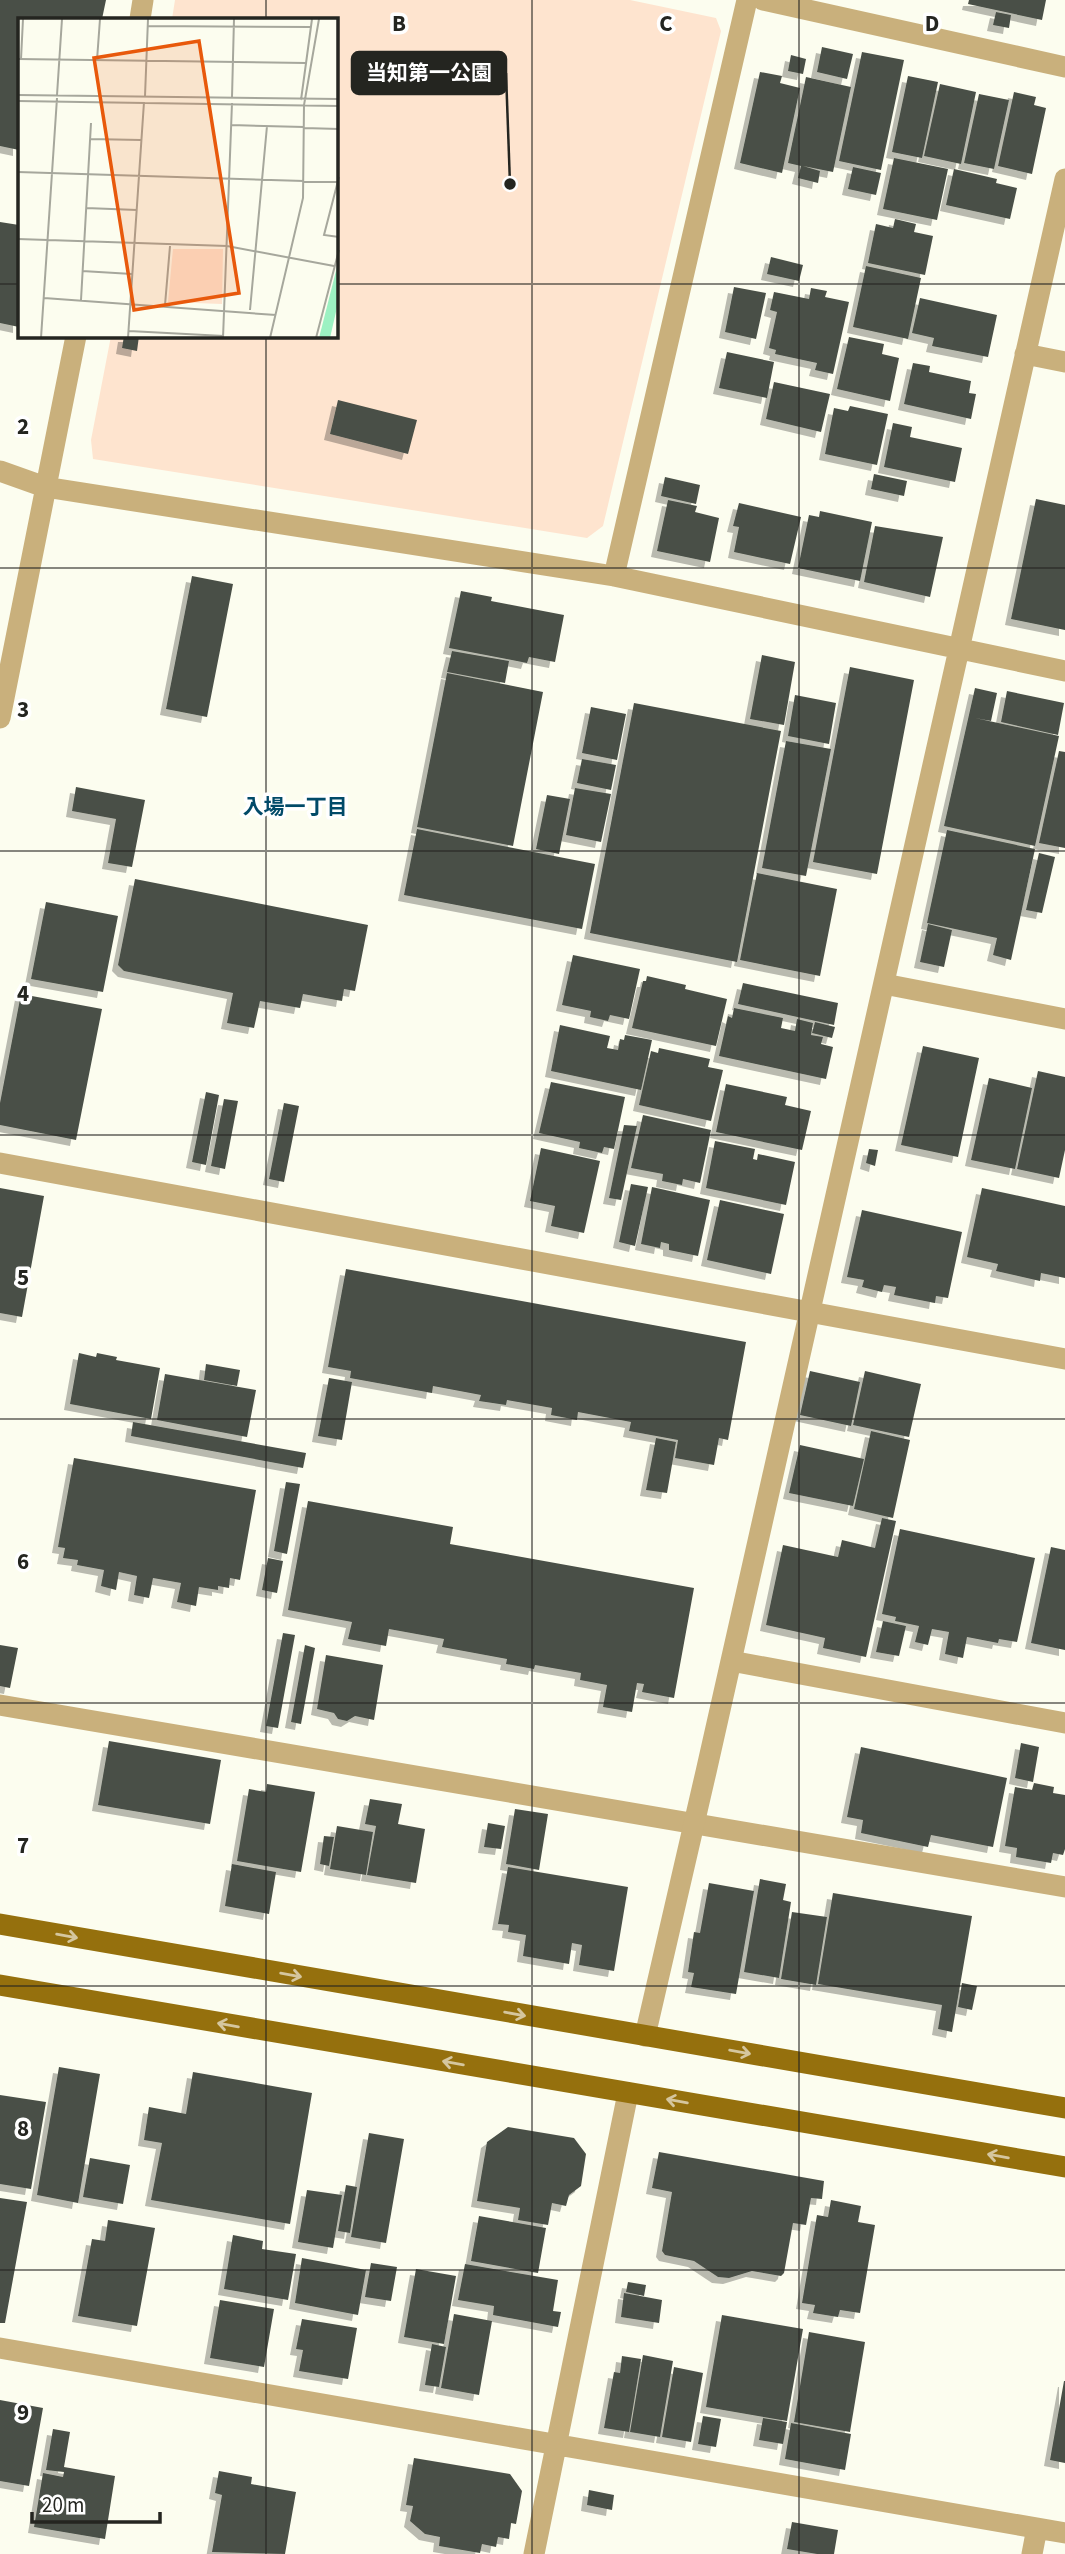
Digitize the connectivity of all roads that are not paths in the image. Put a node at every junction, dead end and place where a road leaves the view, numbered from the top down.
1 (143, 0) edge
2 (747, 0) edge
3 (763, 0) edge
4 (139, 18) edge
5 (1065, 67) edge
6 (1065, 179) edge
7 (76, 338) edge
8 (1025, 354) junction
9 (1065, 362) edge
10 (0, 471) edge
11 (45, 487) junction
12 (614, 576) junction
13 (958, 648) junction
14 (1065, 671) edge
15 (0, 718) edge
16 (884, 984) junction
17 (1065, 1019) edge
18 (0, 1163) edge
19 (811, 1313) junction
20 (1065, 1359) edge
21 (731, 1661) junction
22 (0, 1705) edge
23 (1065, 1723) edge
24 (694, 1824) junction
25 (1065, 1887) edge
26 (0, 1924) edge
27 (0, 1985) edge
28 (645, 2036) junction
29 (628, 2093) junction
30 (1065, 2108) edge
31 (1065, 2167) edge
32 (0, 2348) edge
33 (556, 2445) junction
34 (1037, 2528) junction
35 (1065, 2533) edge
36 (534, 2554) edge
37 (1032, 2554) edge

1 - 4 street
2 - 12 street
3 - 5 street
6 - 8 street
7 - 11 street
8 - 9 street
8 - 13 street
10 - 11 street
11 - 12 street
11 - 15 street
12 - 13 street
13 - 14 street
13 - 16 street
16 - 17 street
16 - 19 street
18 - 19 street
19 - 20 street
19 - 21 street
21 - 23 street
21 - 24 street
22 - 24 street
24 - 25 street
24 - 28 street
26 -> 28 main road
29 -> 27 main road
28 -> 30 main road
31 -> 29 main road
29 - 33 street
32 - 33 street
33 - 34 street
33 - 36 street
34 - 35 street
34 - 37 street

